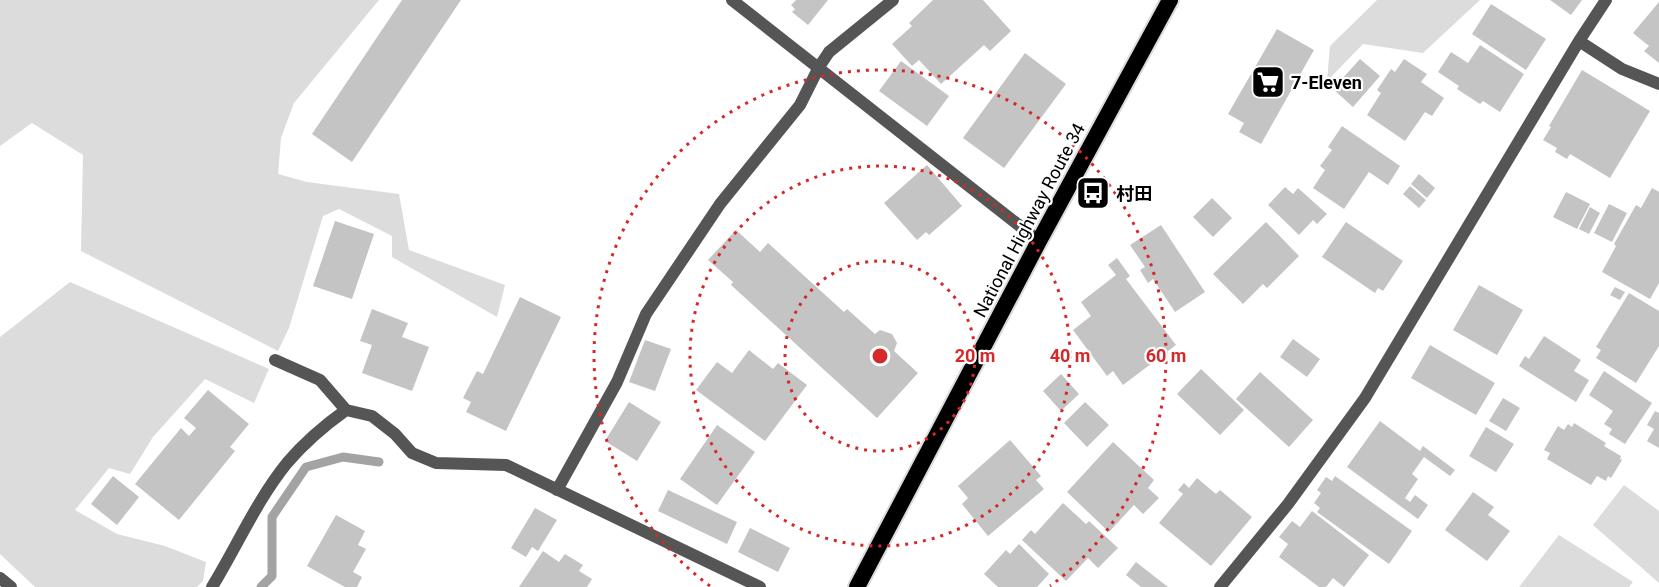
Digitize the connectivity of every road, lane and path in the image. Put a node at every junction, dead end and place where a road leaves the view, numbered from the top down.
1 (732, 0) edge
2 (893, 0) edge
3 (1170, 0) edge
4 (1606, 0) edge
5 (1579, 40) junction
6 (819, 67) junction
7 (1659, 84) edge
8 (1039, 241) junction
9 (275, 360) dead end
10 (346, 410) junction
11 (557, 490) junction
12 (0, 578) edge
13 (10, 587) edge
14 (212, 587) edge
15 (760, 587) edge
16 (857, 587) edge
17 (1220, 587) edge

1 - 6 street
2 - 6 street
3 - 8 highway, National Highway Route 34
4 - 5 street
5 - 7 street
5 - 17 street
6 - 8 street
6 - 11 street
8 - 16 highway, National Highway Route 34
9 - 10 street
10 - 11 street
10 - 14 street
11 - 15 street
12 - 13 street

